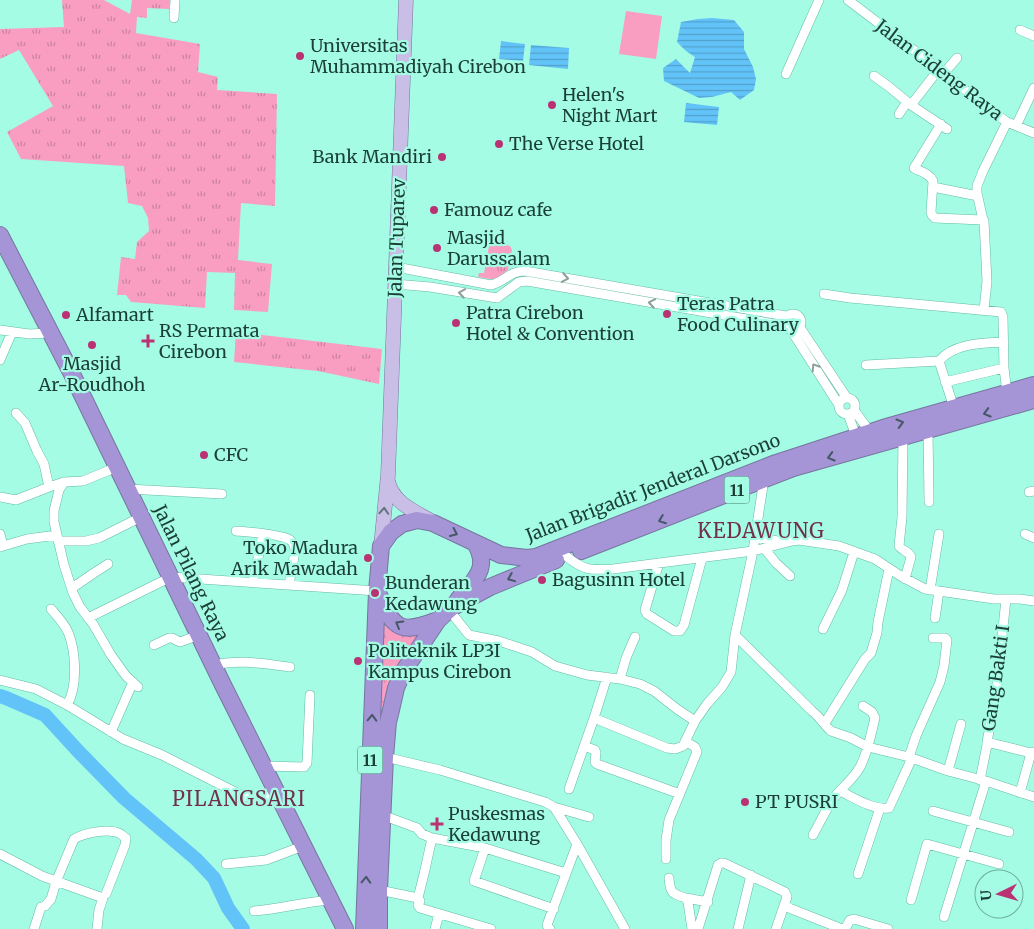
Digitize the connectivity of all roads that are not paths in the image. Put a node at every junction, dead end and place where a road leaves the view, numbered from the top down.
1 (175, 0) edge
2 (406, 0) edge
3 (819, 0) edge
4 (848, 0) edge
5 (174, 18) dead end
6 (1020, 30) dead end
7 (1034, 36) edge
8 (957, 58) dead end
9 (942, 71) junction
10 (786, 74) dead end
11 (874, 76) dead end
12 (1034, 88) edge
13 (909, 103) junction
14 (899, 114) dead end
15 (1012, 124) junction
16 (1034, 133) edge
17 (933, 187) junction
18 (978, 196) junction
19 (983, 220) junction
20 (0, 235) edge
21 (407, 269) junction
22 (406, 285) junction
23 (591, 287) junction
24 (824, 294) dead end
25 (984, 310) junction
26 (0, 330) edge
27 (12, 332) junction
28 (50, 333) junction
29 (1004, 342) junction
30 (0, 360) edge
31 (939, 360) junction
32 (866, 365) dead end
33 (1004, 368) junction
34 (946, 382) junction
35 (1034, 385) edge
36 (1007, 393) junction
37 (1034, 400) edge
38 (843, 401) junction
39 (954, 408) junction
40 (851, 412) junction
41 (16, 413) dead end
42 (928, 430) junction
43 (863, 434) junction
44 (902, 437) junction
45 (117, 467) junction
46 (773, 472) junction
47 (388, 475) junction
48 (64, 482) junction
49 (49, 487) junction
50 (128, 489) junction
51 (222, 494) dead end
52 (0, 497) edge
53 (929, 502) dead end
54 (141, 517) junction
55 (433, 523) junction
56 (628, 527) junction
57 (236, 531) dead end
58 (0, 534) edge
59 (263, 534) junction
60 (939, 534) dead end
61 (756, 537) junction
62 (57, 538) junction
63 (786, 542) junction
64 (476, 543) junction
65 (381, 546) junction
66 (1, 547) edge
67 (764, 548) junction
68 (753, 551) junction
69 (854, 552) junction
70 (566, 556) junction
71 (702, 558) junction
72 (659, 563) junction
73 (108, 564) dead end
74 (889, 569) junction
75 (790, 576) dead end
76 (171, 577) junction
77 (905, 579) junction
78 (253, 582) junction
79 (290, 585) junction
80 (72, 588) junction
81 (378, 591) junction
82 (934, 591) junction
83 (1006, 599) junction
84 (1034, 601) edge
85 (51, 609) dead end
86 (446, 613) junction
87 (88, 618) junction
88 (935, 618) dead end
89 (823, 629) dead end
90 (199, 635) junction
91 (735, 635) junction
92 (635, 637) dead end
93 (933, 638) dead end
94 (154, 646) dead end
95 (214, 666) junction
96 (290, 667) dead end
97 (607, 677) junction
98 (620, 679) junction
99 (0, 680) edge
100 (310, 695) dead end
101 (67, 705) junction
102 (863, 706) dead end
103 (594, 718) junction
104 (695, 721) junction
105 (825, 724) junction
106 (961, 724) dead end
107 (111, 732) junction
108 (685, 741) junction
109 (987, 745) dead end
110 (584, 746) junction
111 (868, 747) junction
112 (1032, 752) edge
113 (385, 757) junction
114 (911, 758) junction
115 (263, 766) junction
116 (948, 771) junction
117 (983, 780) junction
118 (569, 789) dead end
119 (840, 791) junction
120 (1020, 793) junction
121 (278, 794) junction
122 (680, 794) junction
123 (1034, 797) edge
124 (554, 807) junction
125 (880, 808) junction
126 (933, 811) dead end
127 (382, 815) junction
128 (589, 817) dead end
129 (974, 822) junction
130 (1009, 832) dead end
131 (813, 835) dead end
132 (432, 838) junction
133 (577, 844) junction
134 (303, 846) junction
135 (485, 848) junction
136 (0, 854) edge
137 (964, 854) junction
138 (666, 859) dead end
139 (226, 864) dead end
140 (999, 864) dead end
141 (566, 873) junction
142 (858, 874) dead end
143 (751, 875) junction
144 (669, 878) dead end
145 (56, 882) junction
146 (378, 890) junction
147 (106, 894) dead end
148 (418, 898) junction
149 (686, 898) junction
150 (330, 900) junction
151 (911, 900) dead end
152 (708, 902) junction
153 (784, 906) junction
154 (554, 909) junction
155 (254, 911) dead end
156 (439, 914) junction
157 (944, 917) dead end
158 (820, 925) edge
159 (34, 929) edge
160 (96, 929) edge
161 (345, 929) edge
162 (364, 929) edge
163 (379, 929) edge
164 (435, 929) edge
165 (491, 929) edge
166 (549, 929) edge
167 (625, 929) edge
168 (692, 929) edge
169 (698, 929) edge
170 (738, 929) edge
171 (776, 929) edge
172 (844, 929) edge
173 (886, 929) edge

1 - 5 street
2 - 21 main road, Jalan Tuparev
3 - 10 street
4 - 9 street, Jalan Cideng Raya
6 - 7 street
8 - 9 street
9 - 13 street
9 - 15 street, Jalan Cideng Raya
11 - 13 street
12 - 15 street
13 - 14 street
13 - 17 street
15 - 16 street, Jalan Cideng Raya
15 - 18 street
17 - 18 street
17 - 19 street
18 - 19 street
19 - 25 street
20 - 28 highway, Jalan Pilang Raya
21 - 22 main road, Jalan Tuparev
21 -> 23 street
23 -> 22 street
22 - 47 main road, Jalan Tuparev
23 - 38 street
24 - 25 street
25 - 29 street
26 - 27 street
27 - 28 street
27 - 30 street
28 - 45 highway, Jalan Pilang Raya
29 - 31 street
29 - 33 street
31 - 32 street
31 - 34 street
33 - 34 street
33 - 36 street
34 - 39 street
35 - 36 highway, Jalan Brigadir Jenderal Darsono / 11
36 - 39 highway, Jalan Brigadir Jenderal Darsono / 11
37 -> 42 highway, Jalan Brigadir Jenderal Darsono / 11
38 - 40 street
38 - 40 street
43 -> 39 highway, Jalan Brigadir Jenderal Darsono / 11
40 - 43 street
40 - 43 street
41 - 49 street
42 - 44 highway, Jalan Brigadir Jenderal Darsono / 11
42 - 53 street
43 - 46 highway, Jalan Brigadir Jenderal Darsono / 11
44 -> 46 highway, Jalan Brigadir Jenderal Darsono / 11
44 - 77 street
45 - 48 street
45 - 50 highway, Jalan Pilang Raya
46 - 56 highway, Jalan Brigadir Jenderal Darsono / 11
46 - 61 street
47 - 55 main road
65 -> 47 main road, Jalan Tuparev
48 - 49 street
48 - 62 street
49 - 52 street
50 - 51 street
50 - 54 highway, Jalan Pilang Raya
54 - 62 street
54 - 76 highway, Jalan Pilang Raya
55 -> 64 highway, Jalan Brigadir Jenderal Darsono / 11
55 - 65 highway, 11
56 - 64 highway, Jalan Brigadir Jenderal Darsono / 11
56 - 70 highway, Jalan Brigadir Jenderal Darsono / 11
57 - 59 street
58 - 66 street
59 - 78 street
59 - 79 street
60 - 82 street
61 - 63 street
61 - 68 street
62 - 66 street
62 - 80 street
63 - 67 street
63 - 69 street
64 - 86 highway
65 - 81 highway, 11
67 - 68 street
67 - 75 street
68 - 71 street
68 - 91 street
69 - 74 street
69 - 89 street
70 - 72 street
70 -> 86 highway, Jalan Brigadir Jenderal Darsono / 11
71 - 72 street
71 - 72 street
73 - 80 street
74 - 77 street
74 - 105 street
76 - 78 street
76 - 87 street
76 - 90 highway, Jalan Pilang Raya
77 - 82 street
78 - 79 street
79 - 81 street
80 - 87 street
86 -> 81 highway
162 -> 81 highway, 11
82 - 83 street
82 - 88 street
83 - 84 street
83 - 112 street, Gang Bakti I
85 - 101 street
86 - 97 street
86 - 113 highway, 11
87 - 107 street
90 - 94 street
90 - 95 highway, Jalan Pilang Raya
91 - 104 street
91 - 105 street
92 - 98 street
93 - 114 street
95 - 96 street
95 - 115 highway, Jalan Pilang Raya
97 - 98 street
97 - 103 street
98 - 104 street
99 - 101 street
100 - 115 street
101 - 107 street
102 - 111 street
103 - 108 street
103 - 110 street
104 - 108 street
105 - 111 street
106 - 116 street
107 - 121 street
108 - 122 street
109 - 117 street
110 - 118 street
110 - 122 street
111 - 114 street
111 - 119 street
112 - 120 street
113 - 124 street
113 - 127 highway, 11
114 - 116 street
114 - 125 street
115 - 121 highway, Jalan Pilang Raya
116 - 117 street
117 - 120 street
117 - 129 street
119 - 125 street
119 - 131 street
120 - 123 street
121 - 134 highway, Jalan Pilang Raya
122 - 138 street
124 - 128 street
124 - 133 street
125 - 142 street
126 - 129 street
127 - 132 street
127 - 146 highway, 11
129 - 130 street
129 - 137 street
132 - 135 street
132 - 148 street
133 - 141 street
133 - 167 street
134 - 139 street
134 - 150 highway, Jalan Pilang Raya
135 - 141 street
135 - 154 street
136 - 145 street
137 - 140 street
137 - 151 street
137 - 157 street
141 - 154 street
143 - 152 street
143 - 153 street
143 - 170 street
144 - 149 street
145 - 147 street
145 - 159 street
145 - 160 street
146 - 148 street
146 - 163 highway, 11
148 - 156 street
149 - 152 street
149 - 168 street
150 - 155 street
150 - 161 highway, Jalan Pilang Raya
152 - 169 street
153 - 158 street
153 - 171 street
154 - 166 street
156 - 164 street
156 - 165 street
158 - 172 street
172 - 173 street

